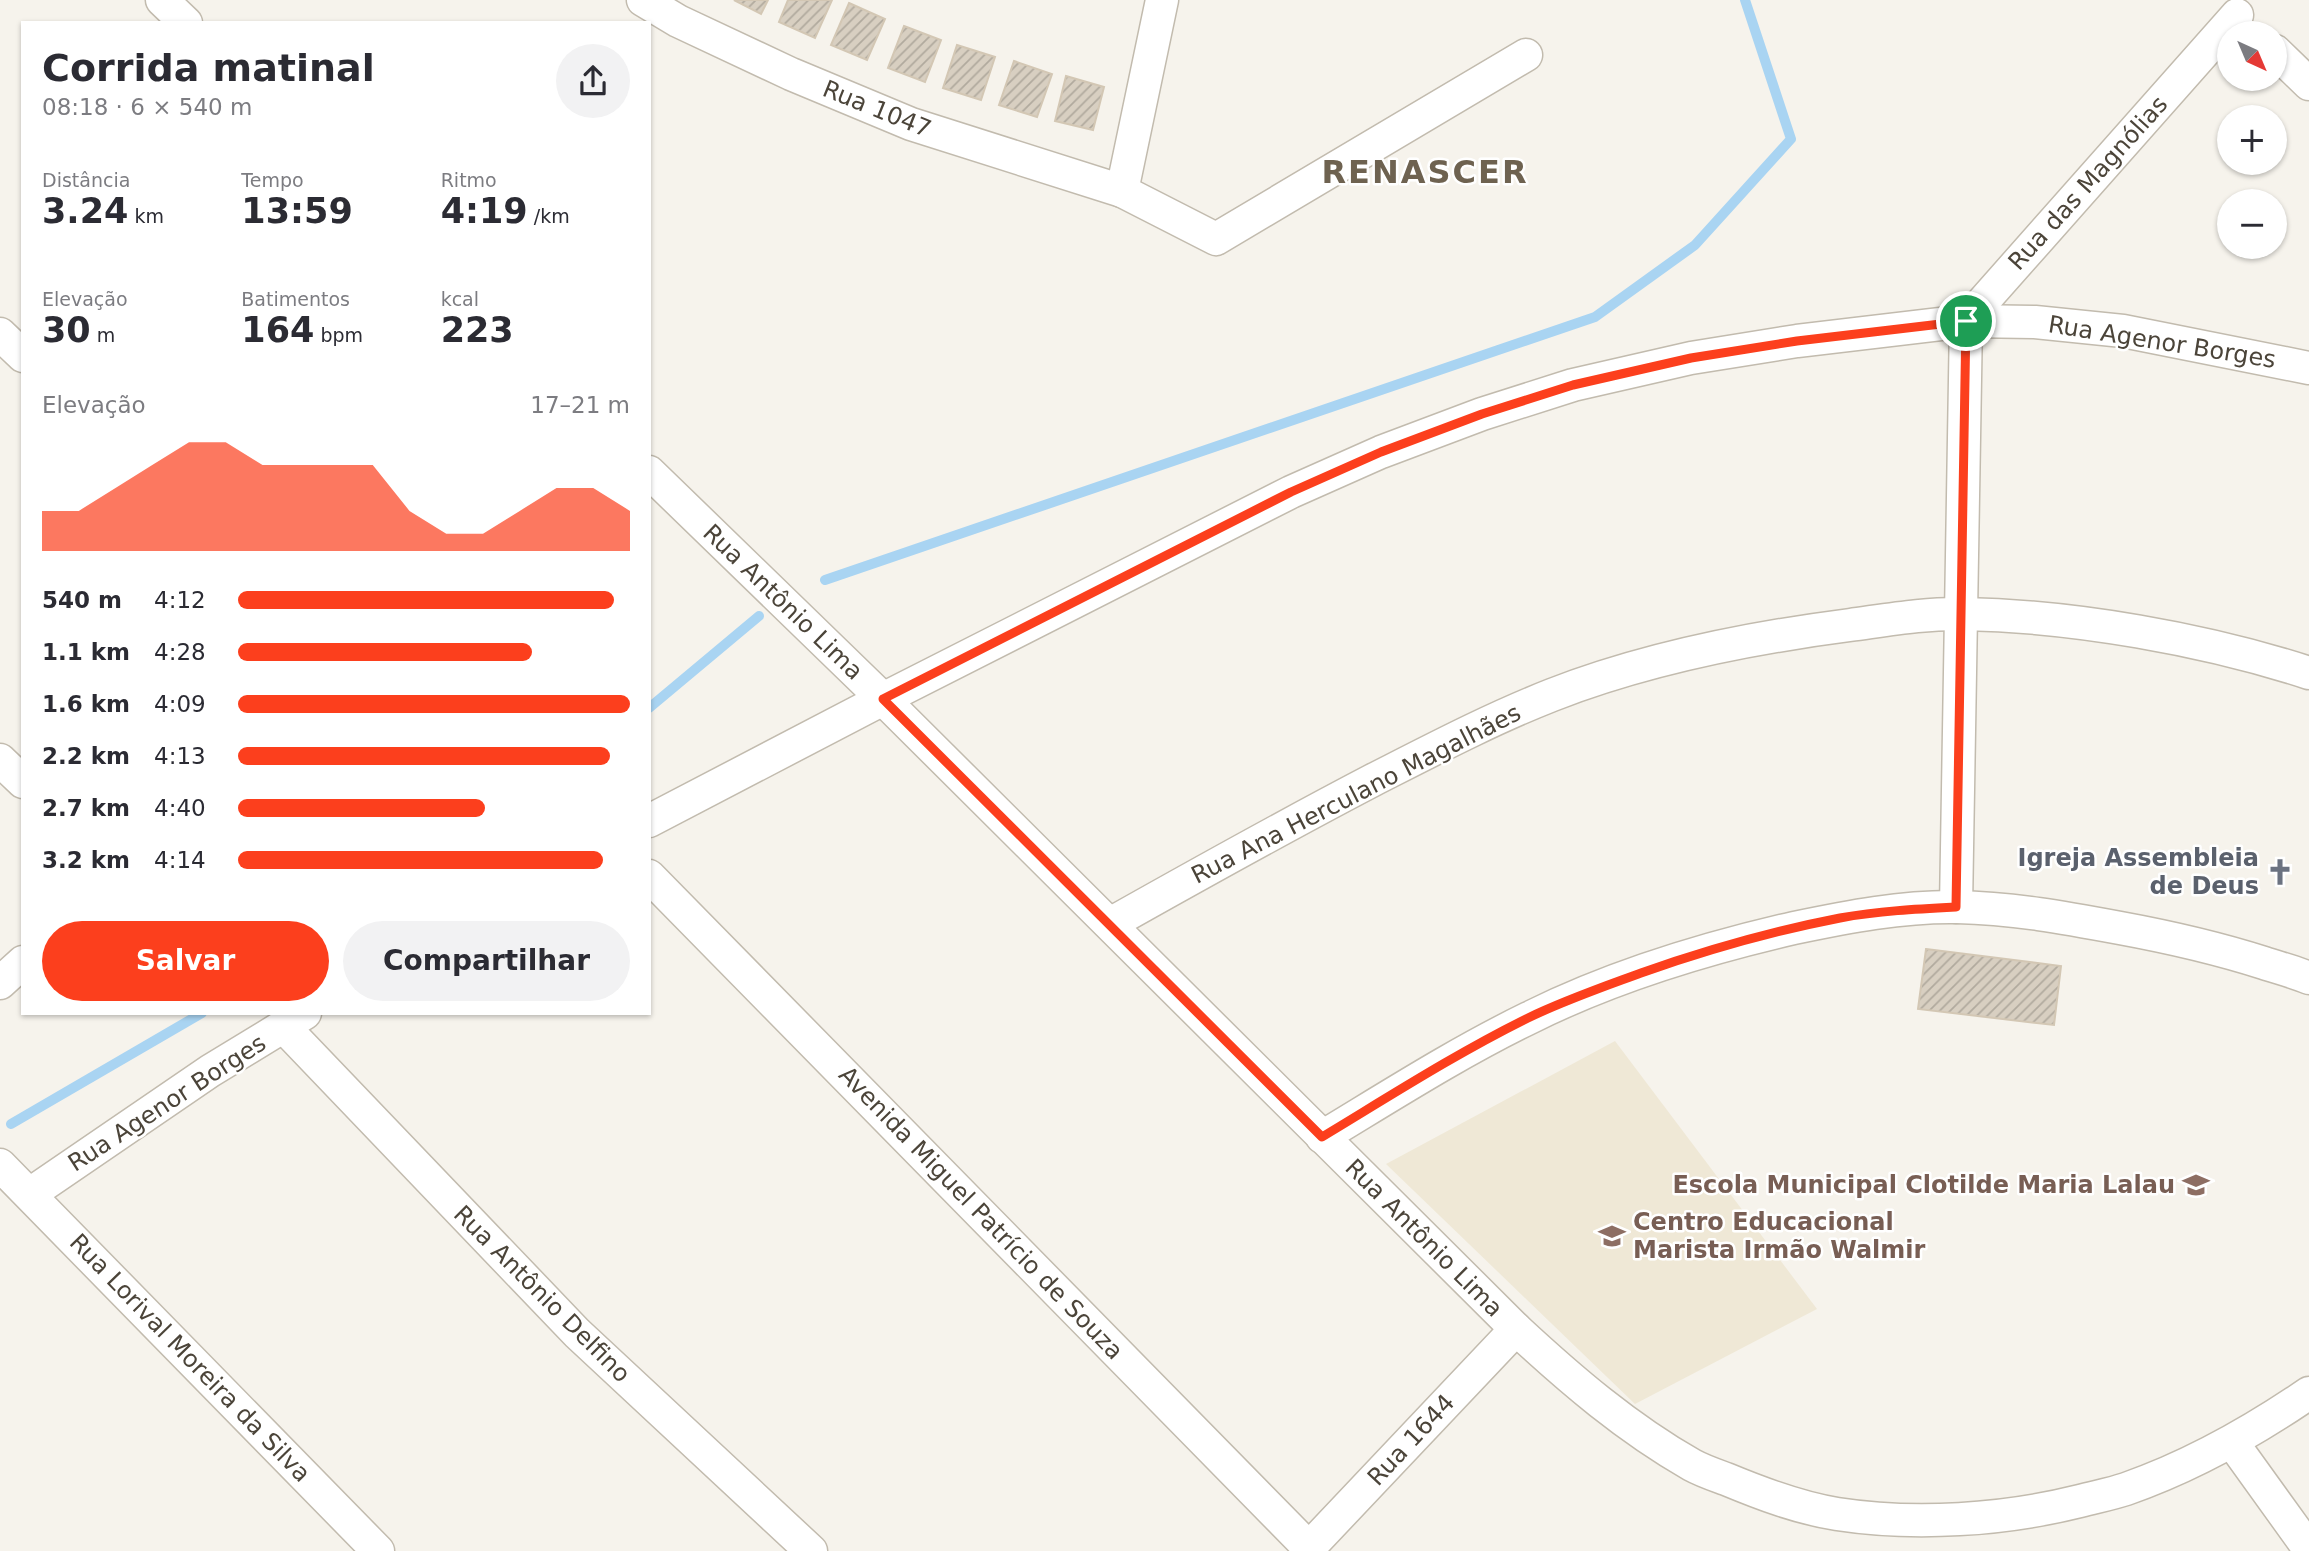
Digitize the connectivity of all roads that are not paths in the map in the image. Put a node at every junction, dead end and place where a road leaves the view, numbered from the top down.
1 (162, 0) edge
2 (643, 0) edge
3 (1162, 0) edge
4 (2238, 16) edge
5 (184, 21) edge
6 (1526, 55) dead end
7 (2287, 63) edge
8 (2309, 84) edge
9 (1122, 191) junction
10 (1966, 321) junction
11 (0, 334) edge
12 (21, 354) edge
13 (2309, 368) edge
14 (651, 474) edge
15 (1959, 614) junction
16 (2309, 673) edge
17 (883, 699) junction
18 (0, 760) edge
19 (21, 780) edge
20 (651, 820) edge
21 (651, 878) edge
22 (1956, 907) junction
23 (1110, 923) junction
24 (21, 964) edge
25 (2309, 978) edge
26 (0, 983) edge
27 (294, 1020) edge
28 (1322, 1137) junction
29 (0, 1166) edge
30 (30, 1194) junction
31 (1516, 1329) junction
32 (2309, 1393) edge
33 (2232, 1442) junction
34 (2309, 1549) edge
35 (1309, 1550) edge
36 (378, 1551) edge
37 (811, 1551) edge

1 - 5 street
2 - 9 street, Rua 1047
3 - 9 street
4 - 10 street, Rua das Magnólias
6 - 9 street, Rua 1047
7 - 8 street
10 - 13 street, Rua Agenor Borges
10 - 15 street
10 - 17 street, Rua Agenor Borges
11 - 12 street
14 - 17 street, Rua Antônio Lima
15 - 16 street, Rua Ana Herculano Magalhães
15 - 22 street
15 - 23 street, Rua Ana Herculano Magalhães
17 - 20 street, Rua Agenor Borges
17 - 23 street, Rua Antônio Lima
18 - 19 street
21 - 35 street, Avenida Miguel Patrício de Souza
22 - 25 street
22 - 28 street
23 - 28 street, Rua Antônio Lima
24 - 26 street
27 - 30 street, Rua Agenor Borges
27 - 37 street, Rua Antônio Delfino
28 - 31 street, Rua Antônio Lima
29 - 30 street, Rua Lorival Moreira da Silva
30 - 36 street, Rua Lorival Moreira da Silva
31 - 33 street, Rua Antônio Lima
31 - 35 street, Rua 1644
32 - 33 street, Rua Antônio Lima
33 - 34 street

